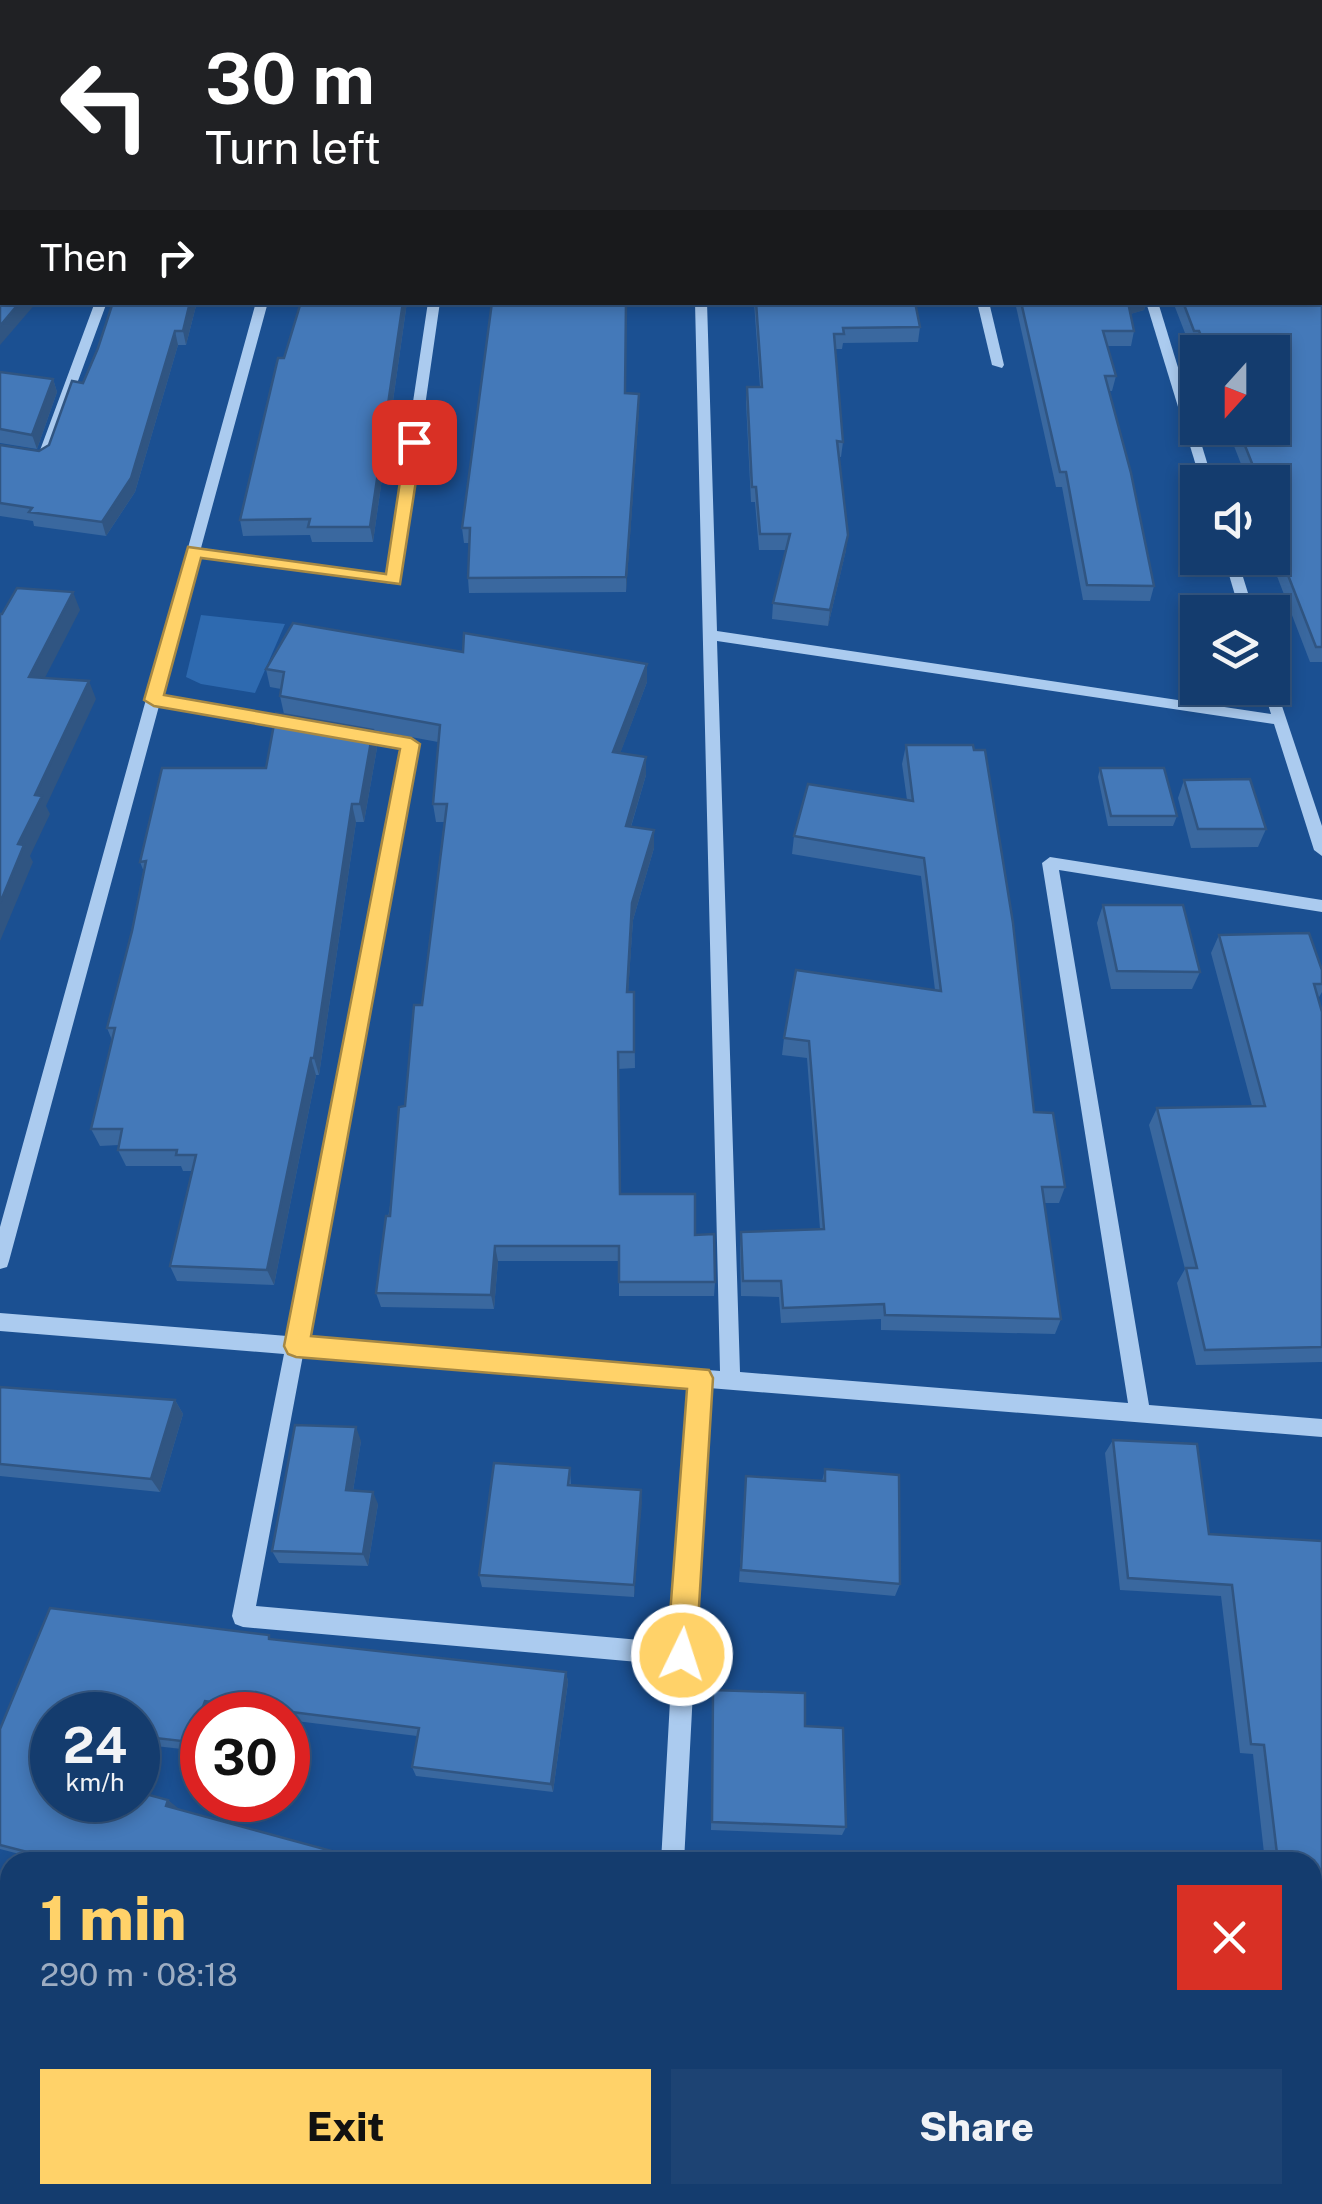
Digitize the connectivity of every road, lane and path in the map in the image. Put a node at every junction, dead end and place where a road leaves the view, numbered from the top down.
1 (101, 305) edge
2 (261, 305) edge
3 (434, 305) edge
4 (701, 305) edge
5 (984, 305) edge
6 (1153, 305) edge
7 (998, 365) dead end
8 (0, 450) edge
9 (1202, 465) edge
10 (194, 551) junction
11 (710, 635) junction
12 (154, 700) junction
13 (1276, 705) edge
14 (1281, 720) junction
15 (1315, 808) edge
16 (1322, 850) edge
17 (1322, 906) edge
18 (0, 1261) edge
19 (0, 1322) edge
20 (296, 1346) junction
21 (700, 1378) junction
22 (730, 1381) junction
23 (1140, 1414) junction
24 (1322, 1428) edge
25 (682, 1655) junction
26 (674, 1852) edge

1 - 8 street
2 - 10 street
3 - 10 street
4 - 11 street
5 - 7 street
6 - 9 street
10 - 12 street
11 - 14 street
11 - 22 street
12 - 18 street
12 - 20 street
13 - 14 street
14 - 15 street
15 - 16 street
17 - 23 street
19 - 20 street
20 - 21 street
20 - 25 street
21 - 22 street
21 - 25 street
22 - 23 street
23 - 24 street
25 - 26 street

